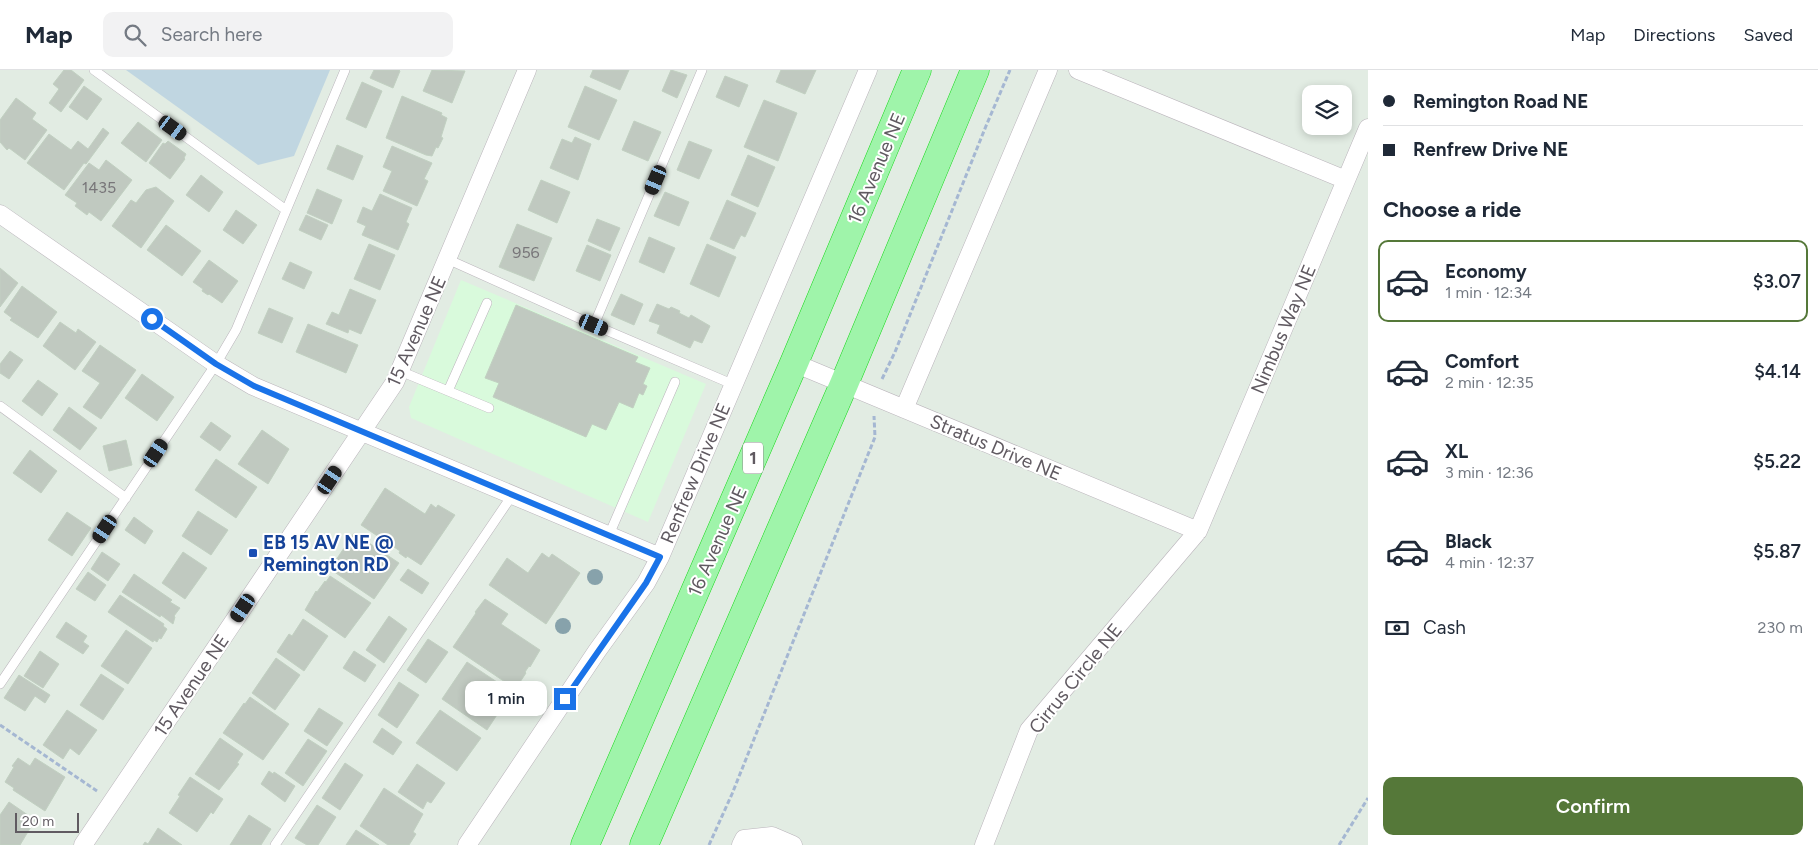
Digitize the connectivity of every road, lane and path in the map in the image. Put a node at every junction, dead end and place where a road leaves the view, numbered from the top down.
1 (94, 70) edge
2 (345, 70) edge
3 (527, 70) edge
4 (702, 70) edge
5 (868, 70) edge
6 (917, 70) edge
7 (976, 70) edge
8 (1010, 70) edge
9 (1048, 70) edge
10 (1078, 70) edge
11 (1368, 128) edge
12 (1346, 180) junction
13 (286, 210) junction
14 (0, 214) edge
15 (447, 260) junction
16 (487, 303) dead end
17 (594, 325) junction
18 (794, 363) junction
19 (216, 364) junction
20 (400, 371) junction
21 (675, 382) dead end
22 (732, 384) junction
23 (844, 384) junction
24 (448, 391) junction
25 (874, 396) junction
26 (0, 406) edge
27 (489, 408) dead end
28 (904, 409) junction
29 (363, 431) junction
30 (514, 494) junction
31 (126, 498) junction
32 (1198, 531) junction
33 (609, 535) junction
34 (660, 557) junction
35 (0, 684) edge
36 (0, 725) edge
37 (1368, 798) edge
38 (112, 802) junction
39 (83, 845) edge
40 (275, 845) edge
41 (467, 845) edge
42 (585, 845) edge
43 (644, 845) edge
44 (709, 845) edge
45 (741, 845) edge
46 (793, 845) edge
47 (984, 845) edge
48 (1339, 845) edge

1 - 13 lane
2 - 13 lane
3 - 15 street, 15 Avenue NE
4 - 17 lane
5 - 22 street, Renfrew Drive NE
6 - 18 highway, 16 Avenue NE / 1
7 - 23 highway
8 - 25 path
9 - 28 street
10 - 12 street
11 - 12 street, Nimbus Way NE
12 - 32 street, Nimbus Way NE
13 - 19 lane
14 - 19 street
15 - 17 lane
15 - 20 street, 15 Avenue NE
16 - 24 lane
17 - 22 lane
18 - 23 street, Stratus Drive NE
18 - 42 highway, 16 Avenue NE / 1
19 - 29 street
19 - 31 lane
20 - 24 lane
20 - 29 street, 15 Avenue NE
21 - 33 lane
22 - 34 street, Renfrew Drive NE
23 - 25 street, Stratus Drive NE
23 - 43 highway
24 - 27 lane
25 - 28 street, Stratus Drive NE
25 - 44 path
26 - 31 lane
28 - 32 street, Stratus Drive NE
29 - 30 street
29 - 38 street, 15 Avenue NE
30 - 33 street
30 - 40 lane
31 - 35 lane
32 - 47 street, Cirrus Circle NE
33 - 34 street
34 - 41 street, Renfrew Drive NE
36 - 38 path
37 - 48 path
38 - 39 street, 15 Avenue NE
45 - 46 street

